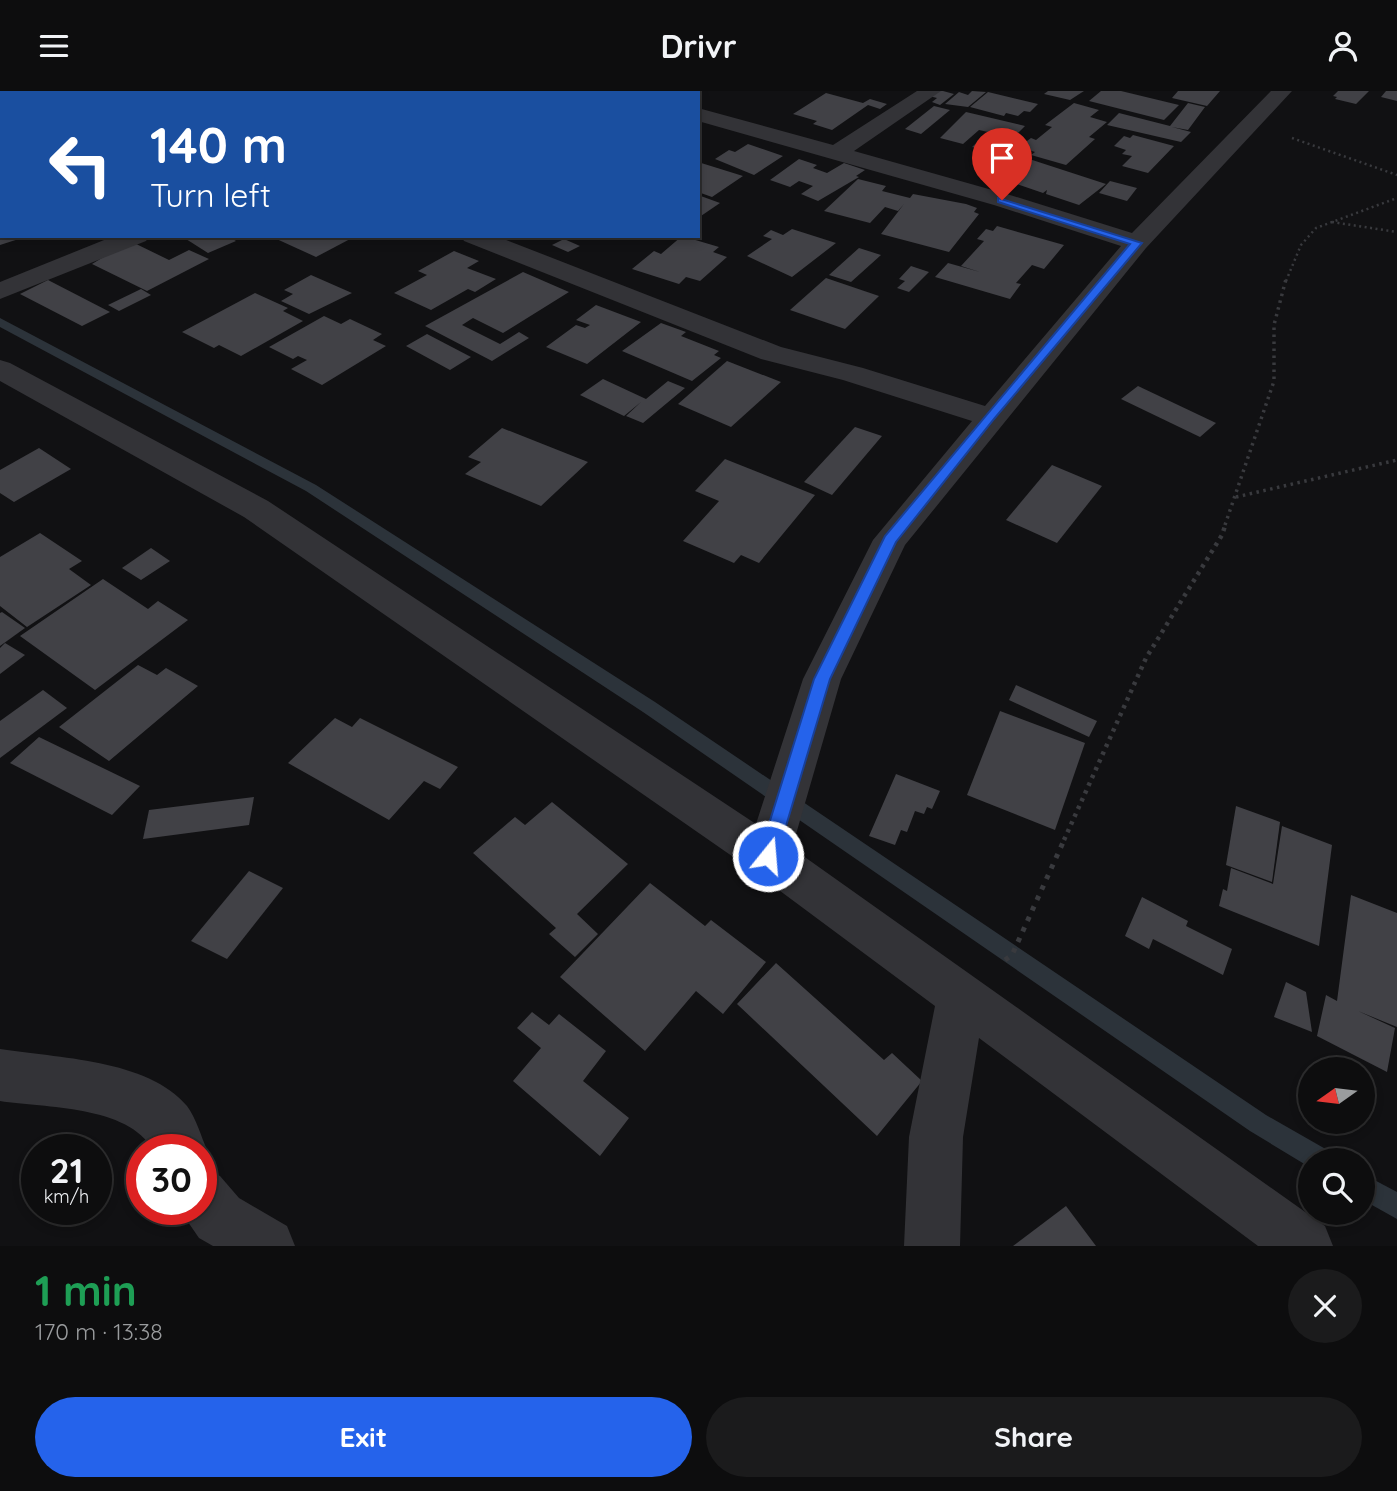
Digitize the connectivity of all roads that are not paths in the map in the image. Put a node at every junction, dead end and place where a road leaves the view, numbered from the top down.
1 (931, 91) edge
2 (1282, 91) edge
3 (700, 115) edge
4 (835, 154) junction
5 (132, 238) edge
6 (478, 238) edge
7 (1137, 243) junction
8 (0, 291) edge
9 (0, 369) edge
10 (990, 417) junction
11 (768, 856) junction
12 (961, 996) junction
13 (0, 1075) edge
14 (172, 1134) edge
15 (217, 1215) edge
16 (267, 1246) edge
17 (932, 1246) edge
18 (1306, 1246) edge

1 - 4 street
2 - 7 street
3 - 4 street
4 - 7 street
5 - 8 street
6 - 10 street
7 - 10 street
9 - 11 street
10 - 11 street
11 - 12 street
12 - 17 street
12 - 18 street
13 - 14 street
15 - 16 street

